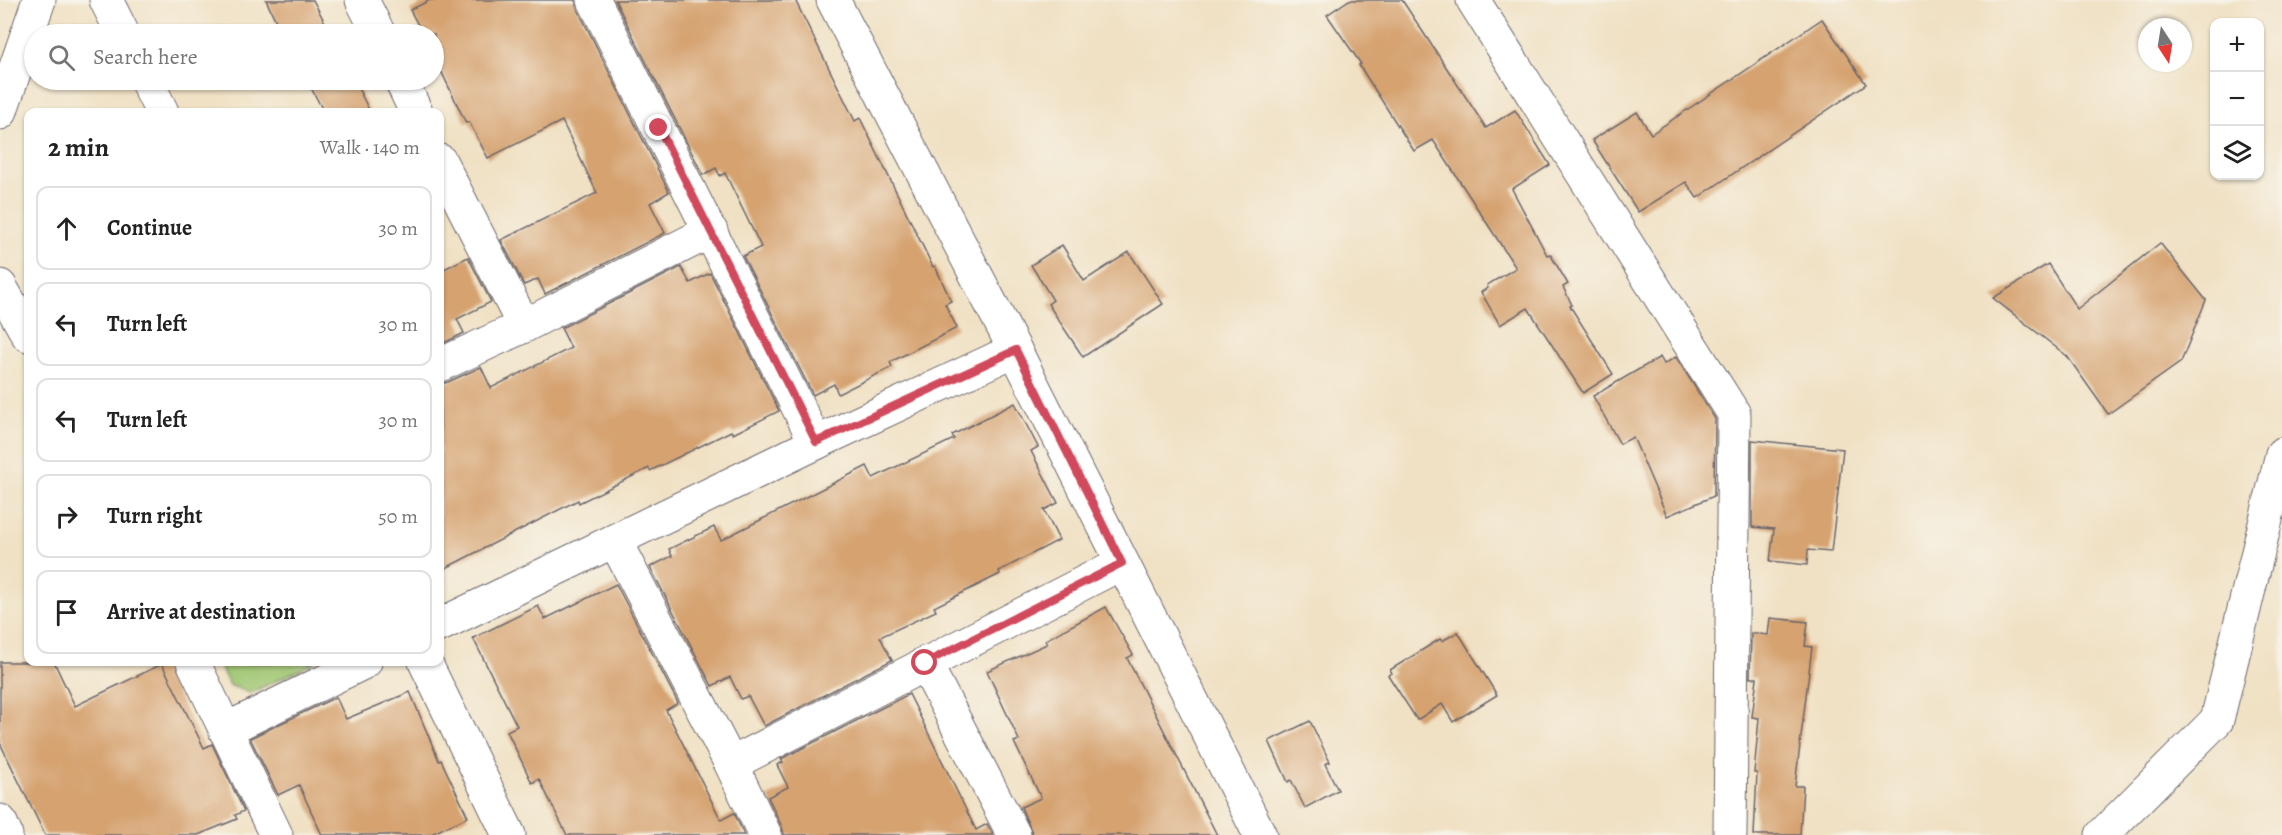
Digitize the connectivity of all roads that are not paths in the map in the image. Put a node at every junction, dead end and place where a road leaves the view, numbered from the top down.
1 (39, 0) edge
2 (106, 0) edge
3 (362, 0) edge
4 (594, 0) edge
5 (832, 0) edge
6 (1473, 0) edge
7 (31, 24) edge
8 (118, 24) edge
9 (374, 24) edge
10 (24, 43) edge
11 (151, 90) edge
12 (406, 90) edge
13 (160, 108) edge
14 (414, 108) edge
15 (0, 113) edge
16 (444, 168) edge
17 (711, 231) junction
18 (0, 286) edge
19 (524, 327) junction
20 (24, 328) edge
21 (1016, 350) junction
22 (444, 363) edge
23 (816, 442) junction
24 (2282, 454) edge
25 (615, 541) junction
26 (1122, 563) junction
27 (444, 623) edge
28 (925, 663) junction
29 (195, 666) edge
30 (357, 666) edge
31 (427, 666) edge
32 (225, 730) junction
33 (731, 764) junction
34 (0, 821) edge
35 (6, 835) edge
36 (276, 835) edge
37 (509, 835) edge
38 (765, 835) edge
39 (1014, 835) edge
40 (1260, 835) edge
41 (1730, 835) edge
42 (2102, 835) edge

1 - 7 street
2 - 8 street
3 - 9 street
4 - 17 street
5 - 21 street
6 - 41 street
10 - 15 street
11 - 13 street
12 - 14 street
16 - 19 street
17 - 19 street
17 - 23 street
18 - 20 street
19 - 22 street
21 - 23 street
21 - 26 street
23 - 25 street
24 - 42 street
25 - 27 street
25 - 33 street
26 - 28 street
26 - 40 street
28 - 33 street
28 - 39 street
29 - 32 street
30 - 32 street
31 - 37 street
32 - 36 street
33 - 38 street
34 - 35 street

